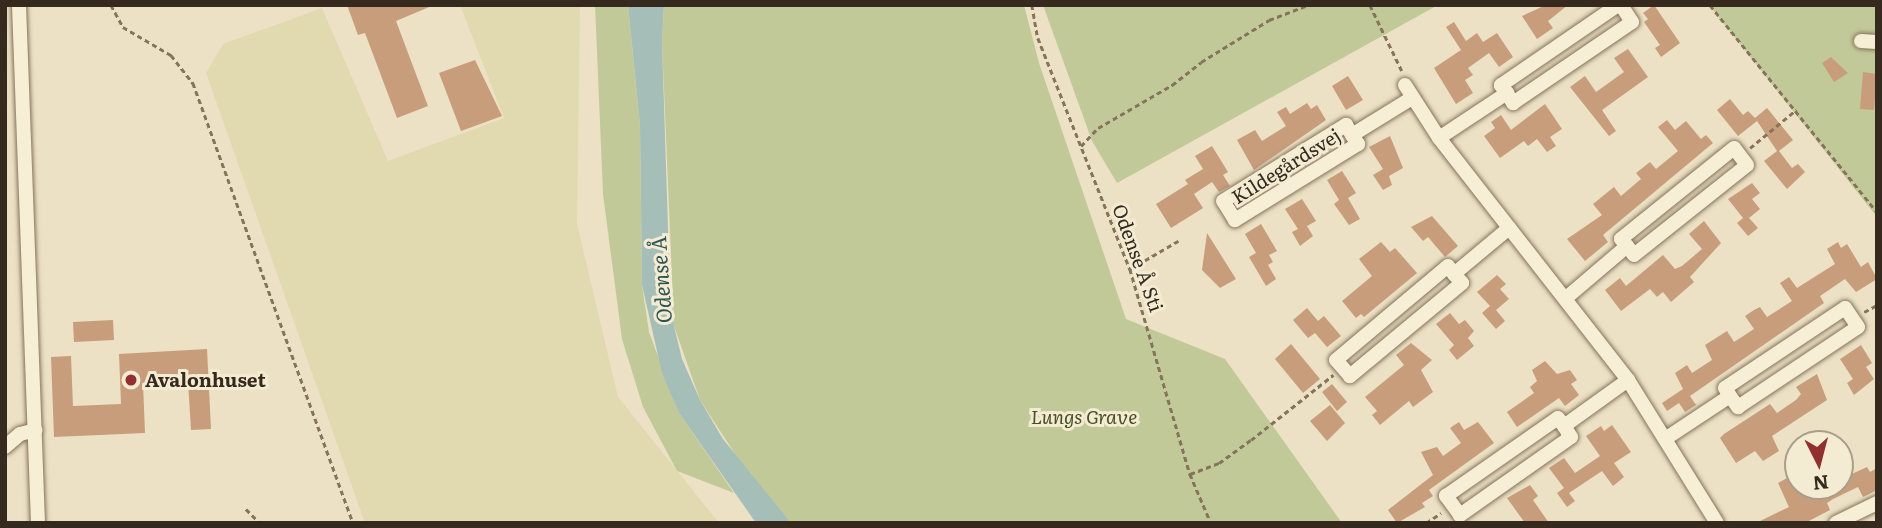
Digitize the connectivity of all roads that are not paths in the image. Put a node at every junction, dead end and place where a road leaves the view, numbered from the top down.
1 (19, 5) edge
2 (1619, 5) edge
3 (1861, 41) dead end
4 (1877, 42) edge
5 (1507, 93) junction
6 (1352, 135) junction
7 (1439, 138) junction
8 (1509, 228) junction
9 (1627, 246) junction
10 (1454, 274) junction
11 (1566, 298) junction
12 (1628, 380) junction
13 (1730, 396) junction
14 (1563, 426) junction
15 (36, 430) junction
16 (1668, 437) junction
17 (5, 447) edge
18 (1877, 503) edge
19 (38, 523) edge
20 (1717, 523) edge
21 (1836, 523) edge

1 - 15 street
2 - 5 street
2 - 5 street
3 - 4 street
5 - 7 street
6 - 6 street, Kildegårdsvej
6 - 7 street, Kildegårdsvej
7 - 8 street
8 - 10 street
8 - 11 street
9 - 9 street
9 - 11 street
10 - 10 street
11 - 12 street
12 - 14 street
12 - 16 street
13 - 13 street
13 - 16 street
14 - 14 street
15 - 17 street
15 - 19 street
16 - 20 street
18 - 21 street

